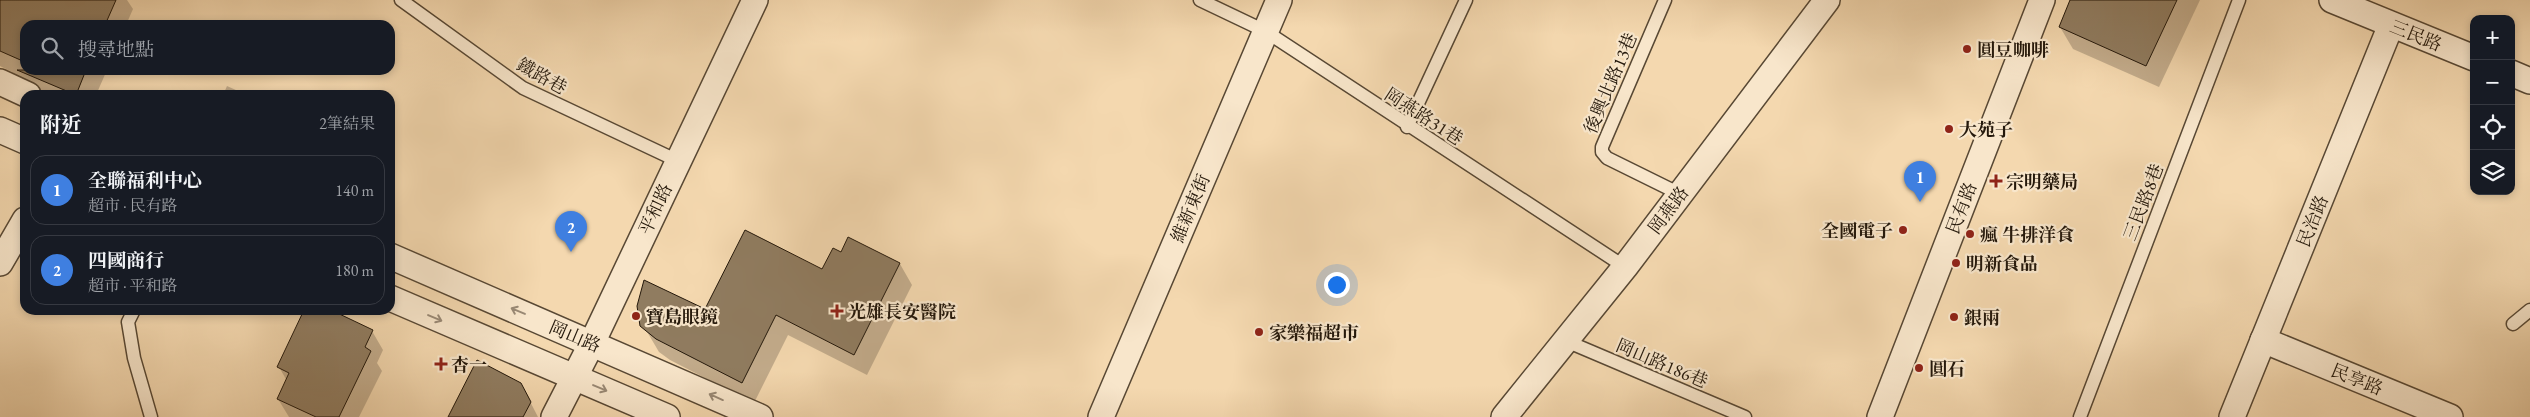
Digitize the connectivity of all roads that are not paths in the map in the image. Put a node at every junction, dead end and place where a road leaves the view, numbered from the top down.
1 (401, 0) edge
2 (755, 0) edge
3 (1200, 0) edge
4 (1279, 0) edge
5 (1466, 0) edge
6 (1665, 0) edge
7 (1827, 0) edge
8 (2042, 0) edge
9 (2239, 0) edge
10 (2332, 0) edge
11 (2391, 25) junction
12 (1265, 31) junction
13 (2470, 56) edge
14 (2515, 75) edge
15 (2530, 81) edge
16 (0, 82) edge
17 (20, 91) edge
18 (1407, 126) junction
19 (0, 130) edge
20 (20, 139) edge
21 (678, 161) junction
22 (1680, 194) junction
23 (20, 229) edge
24 (395, 258) edge
25 (0, 263) edge
26 (1625, 267) junction
27 (395, 300) edge
28 (2530, 310) edge
29 (132, 315) edge
30 (2513, 324) dead end
31 (2264, 340) junction
32 (1566, 341) junction
33 (592, 343) junction
34 (575, 377) junction
35 (151, 417) edge
36 (554, 417) edge
37 (668, 417) edge
38 (760, 417) edge
39 (1101, 417) edge
40 (1504, 417) edge
41 (1745, 417) edge
42 (1880, 417) edge
43 (2080, 417) edge
44 (2232, 417) edge
45 (2450, 417) edge

1 - 21 lane, 鐵路巷
2 - 21 street, 平和路
3 - 12 lane, 岡燕路31巷
4 - 12 street, 維新東街
5 - 18 lane
6 - 22 lane, 後興北路13巷
7 - 22 street, 岡燕路
8 - 42 street, 民有路
9 - 43 lane, 三民路8巷
10 - 11 street, 三民路
11 - 13 street, 三民路
11 - 31 street, 民治路
12 - 18 lane, 岡燕路31巷
12 - 39 street, 維新東街
14 - 15 street
16 - 17 street
18 - 26 lane, 岡燕路31巷
19 - 20 street
21 - 33 street, 平和路
22 - 26 street, 岡燕路
23 - 25 street
33 -> 24 street, 岡山路
26 - 32 street, 岡燕路
27 -> 34 street
28 - 30 lane
29 - 35 lane
31 - 44 street, 民治路
31 - 45 street, 民享路
32 - 40 street, 岡燕路
32 - 41 lane, 岡山路186巷
33 - 34 street, 平和路
38 -> 33 street, 岡山路
34 - 36 street, 平和路
34 -> 37 street

